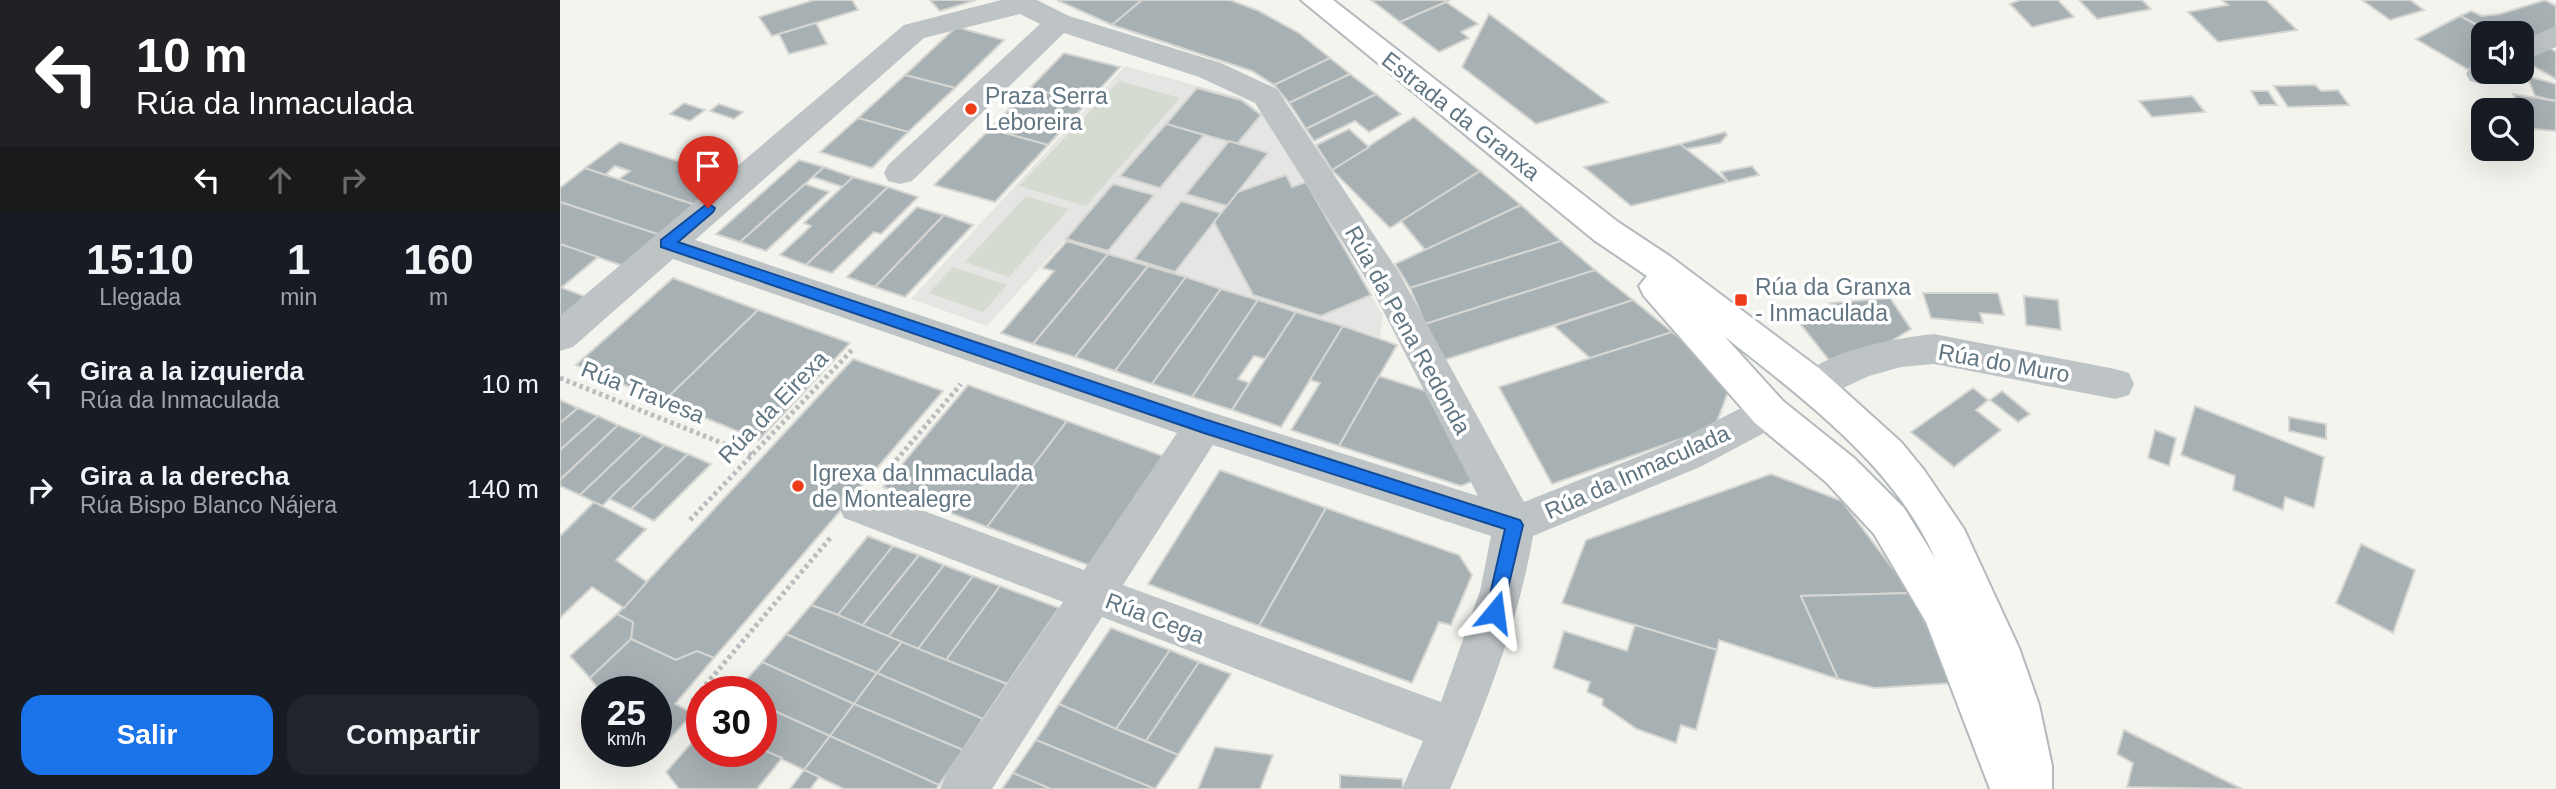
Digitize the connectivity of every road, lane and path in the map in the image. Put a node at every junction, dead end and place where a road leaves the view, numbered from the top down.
1 (1315, 0) edge
2 (1017, 3) edge
3 (1059, 22) junction
4 (2556, 35) edge
5 (2534, 47) edge
6 (900, 173) dead end
7 (1606, 231) junction
8 (667, 244) junction
9 (882, 317) junction
10 (560, 337) edge
11 (560, 378) edge
12 (2115, 384) dead end
13 (1814, 387) junction
14 (1770, 411) junction
15 (1204, 426) junction
16 (752, 455) junction
17 (859, 505) dead end
18 (690, 520) dead end
19 (1514, 525) junction
20 (1093, 594) junction
21 (1452, 730) junction
22 (964, 789) edge
23 (1426, 789) edge
24 (2014, 789) edge
25 (2028, 789) edge

1 - 7 main road, Estrada da Granxa
2 - 3 street, Rúa da Pena Redonda
2 - 8 street
3 - 6 street
3 - 19 street, Rúa da Pena Redonda
4 - 5 street
7 - 13 main road, Estrada da Granxa
7 - 14 main road, Estrada da Granxa
8 - 9 street, Rúa da Inmaculada
8 - 10 street
9 - 15 street, Rúa da Inmaculada
9 - 16 path, Rúa da Eirexa
11 - 16 path, Rúa Travesa
12 - 13 street, Rúa do Muro
13 - 14 main road
13 - 25 main road, Estrada da Granxa
14 - 19 street, Rúa da Inmaculada
14 - 24 main road, Estrada da Granxa
15 - 19 street, Rúa da Inmaculada
15 - 20 street
16 - 18 path, Rúa da Eirexa
17 - 20 street, Rúa Cega
19 - 21 street
20 - 21 street, Rúa Cega
20 - 22 street
21 - 23 street

